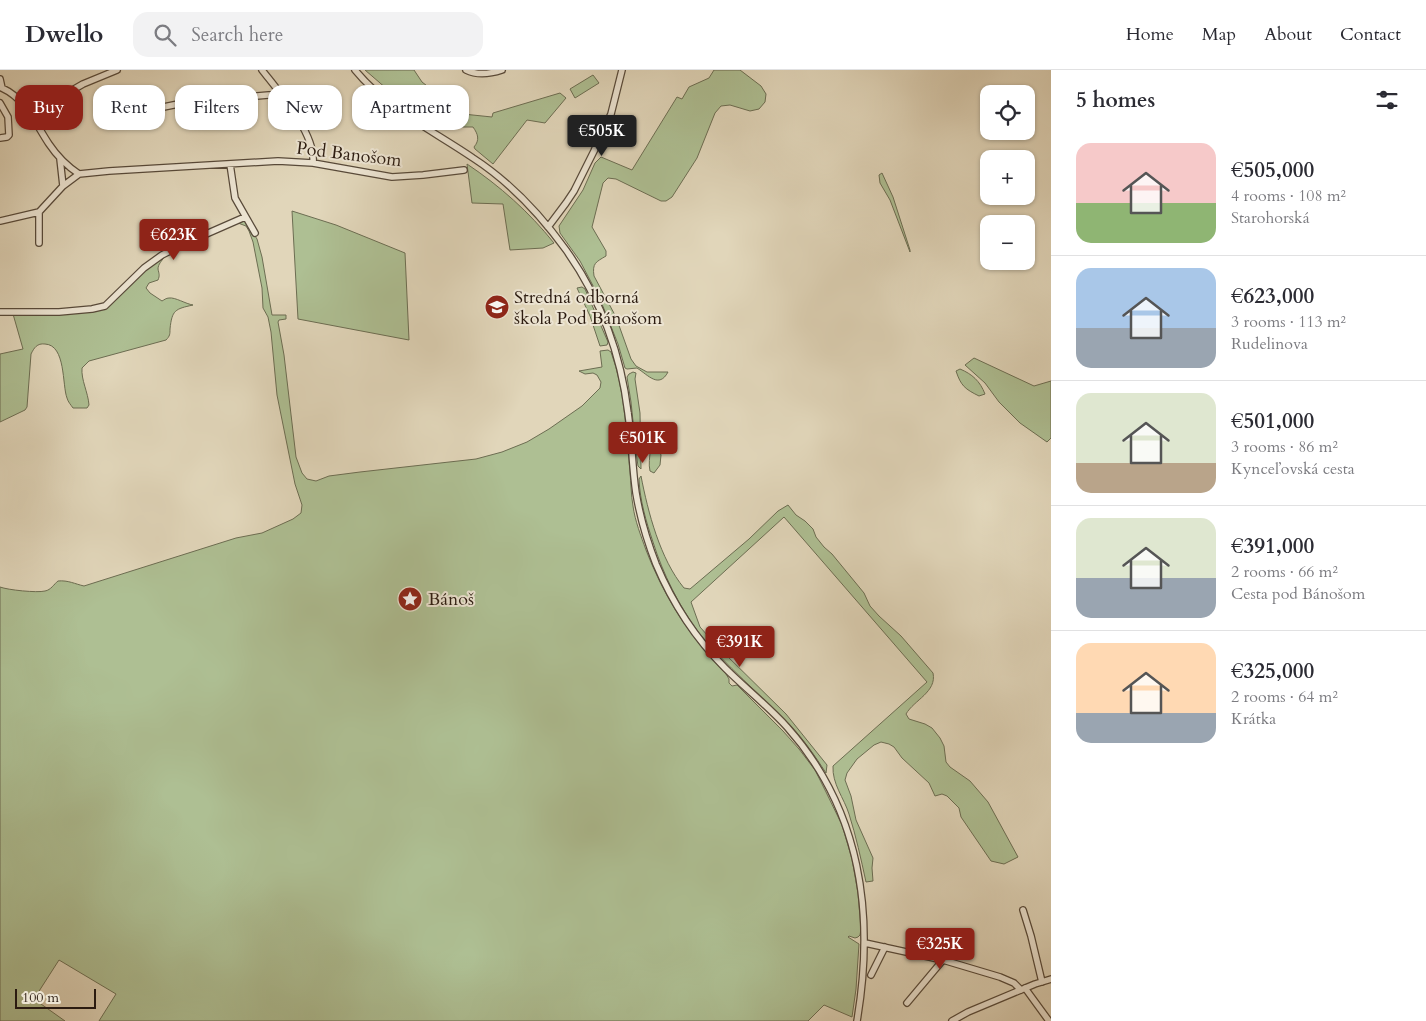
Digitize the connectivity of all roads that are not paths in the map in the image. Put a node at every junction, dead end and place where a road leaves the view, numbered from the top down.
1 (118, 70) edge
2 (262, 70) edge
3 (355, 70) edge
4 (466, 70) edge
5 (502, 70) edge
6 (622, 70) edge
7 (0, 79) edge
8 (81, 85) edge
9 (273, 85) edge
10 (1, 89) edge
11 (268, 95) edge
12 (15, 96) edge
13 (0, 103) edge
14 (165, 106) edge
15 (41, 130) edge
16 (304, 130) edge
17 (0, 138) edge
18 (60, 159) junction
19 (314, 163) junction
20 (230, 164) junction
21 (464, 170) dead end
22 (79, 174) junction
23 (62, 186) junction
24 (39, 212) junction
25 (245, 217) junction
26 (0, 221) edge
27 (548, 227) junction
28 (255, 233) dead end
29 (39, 242) dead end
30 (0, 312) edge
31 (1023, 910) dead end
32 (865, 942) junction
33 (885, 947) junction
34 (943, 960) junction
35 (871, 975) dead end
36 (1051, 979) edge
37 (1042, 982) junction
38 (1023, 989) junction
39 (907, 1003) dead end
40 (857, 1021) edge
41 (952, 1021) edge
42 (1049, 1021) edge

1 - 8 street
2 - 9 street
3 - 27 street
4 - 5 street
6 - 27 street
7 - 10 street
10 - 12 street
11 - 14 street
13 - 17 street
15 - 18 street
16 - 19 street
18 - 22 street
18 - 23 street
19 - 20 street, Pod Banošom
19 - 21 street, Pod Banošom
20 - 22 street, Pod Banošom
20 - 25 street
22 - 23 street, Pod Banošom
23 - 24 street, Pod Banošom
24 - 26 street
24 - 29 street
25 - 28 street
25 - 30 street
27 - 32 street
31 - 37 street
32 - 33 street
32 - 40 street
33 - 34 street
33 - 35 street
34 - 38 street
34 - 39 street
36 - 37 street
37 - 38 street
38 - 41 street
38 - 42 street

